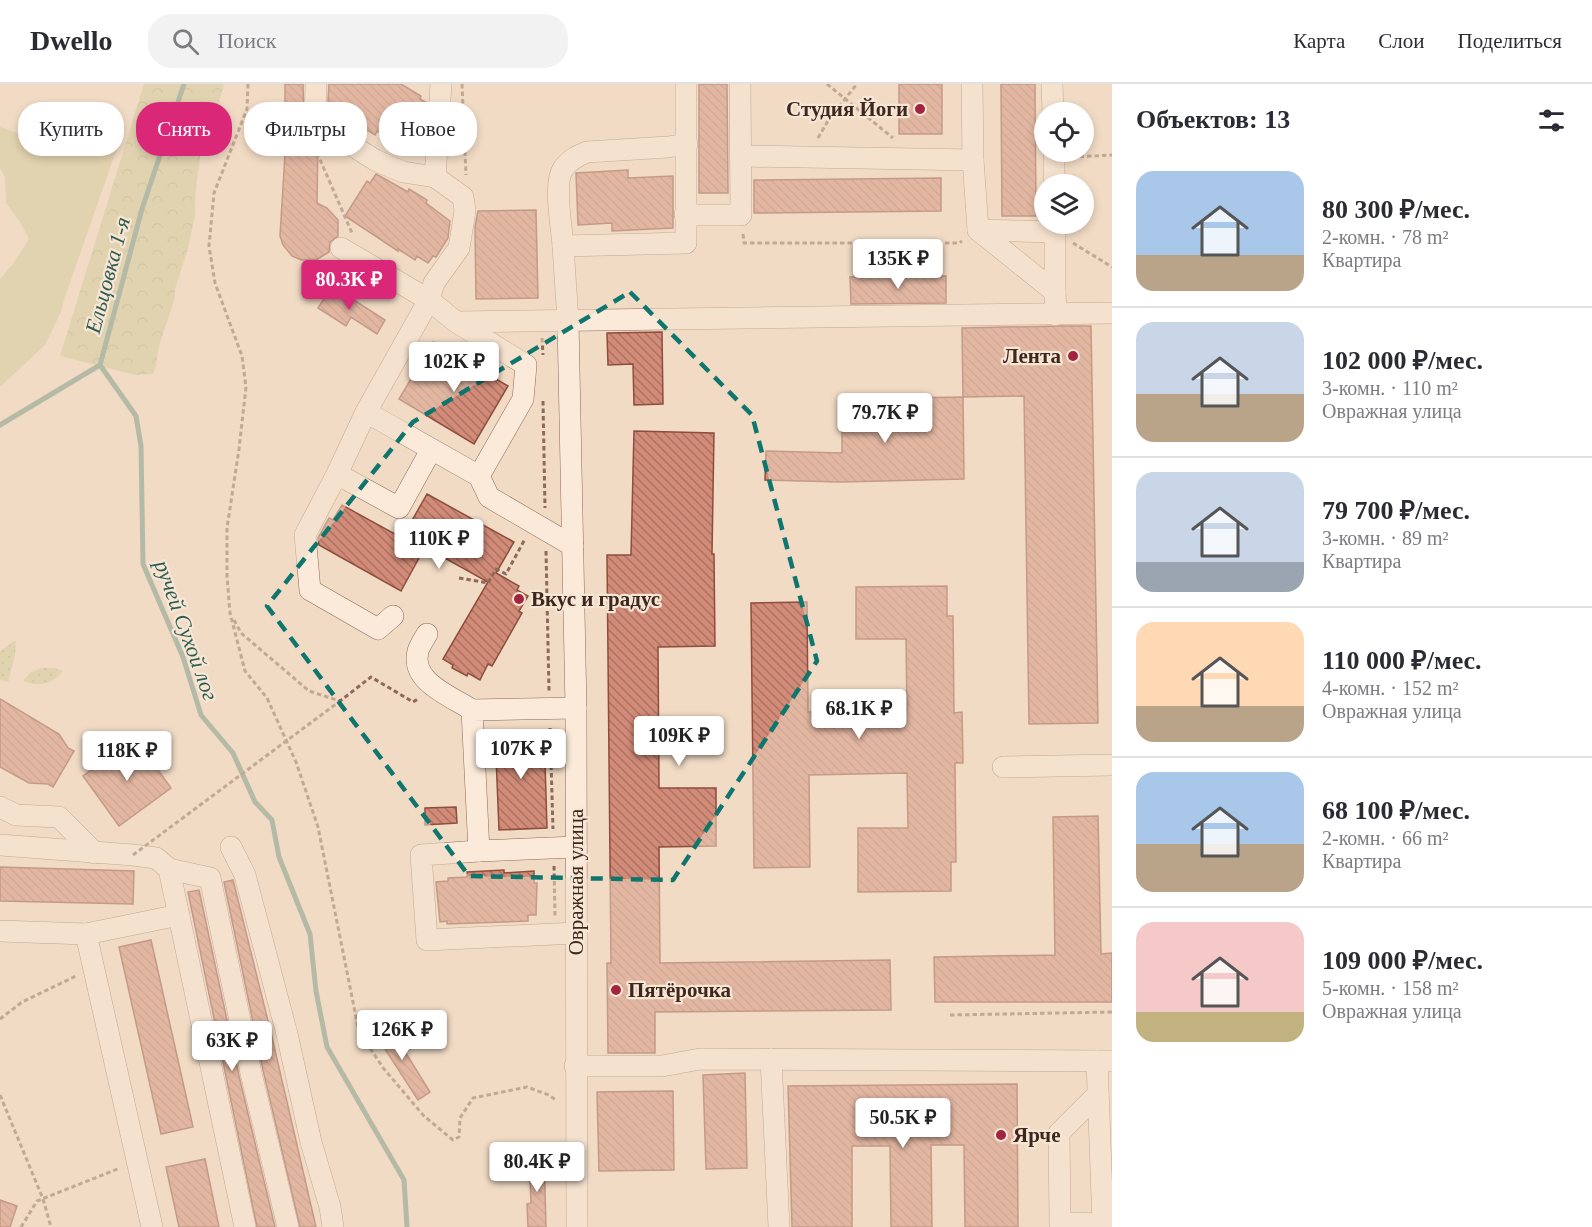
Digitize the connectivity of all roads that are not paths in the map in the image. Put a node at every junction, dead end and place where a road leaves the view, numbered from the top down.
1 (316, 84) edge
2 (441, 84) edge
3 (686, 84) edge
4 (740, 84) edge
5 (972, 84) edge
6 (1053, 84) edge
7 (1053, 102) edge
8 (687, 144) junction
9 (741, 156) junction
10 (973, 160) junction
11 (435, 177) junction
12 (685, 215) junction
13 (1034, 228) edge
14 (978, 231) junction
15 (1055, 234) edge
16 (347, 242) road end
17 (563, 246) junction
18 (1054, 292) junction
19 (429, 300) junction
20 (1112, 313) edge
21 (1056, 315) junction
22 (568, 321) junction
23 (456, 322) junction
24 (366, 412) junction
25 (431, 450) junction
26 (337, 474) junction
27 (479, 476) junction
28 (573, 546) junction
29 (393, 616) dead end
30 (427, 634) dead end
31 (576, 708) junction
32 (472, 710) junction
33 (1112, 765) edge
34 (1003, 767) dead end
35 (0, 807) edge
36 (0, 845) edge
37 (231, 847) dead end
38 (576, 847) junction
39 (479, 851) junction
40 (94, 853) junction
41 (169, 869) junction
42 (179, 915) junction
43 (0, 931) edge
44 (86, 934) junction
45 (565, 934) junction
46 (771, 1059) junction
47 (1104, 1061) edge
48 (575, 1066) junction
49 (1098, 1094) junction
50 (1107, 1224) edge
51 (152, 1227) edge
52 (245, 1227) edge
53 (288, 1227) edge
54 (333, 1227) edge
55 (577, 1227) edge
56 (779, 1227) edge

1 - 11 street
2 - 11 street
3 - 8 street
4 - 9 street
5 - 10 street
6 - 7 street
8 - 12 street
8 - 17 street, Овражная улица
9 - 10 street
9 - 12 street
10 - 14 street
11 - 19 street
12 - 17 street
13 - 14 street
14 - 18 street
15 - 18 street
16 - 19 street
17 - 22 street, Овражная улица
18 - 21 street
19 - 23 street
19 - 24 street
20 - 21 street
21 - 22 street
22 - 23 street
22 - 28 street, Овражная улица
23 - 27 street
24 - 25 street
24 - 26 street
25 - 26 street
25 - 27 street
26 - 29 street
27 - 28 street
28 - 31 street, Овражная улица
30 - 32 street
31 - 32 street
31 - 38 street, Овражная улица
32 - 39 street
33 - 34 street
35 - 40 street
36 - 40 street
37 - 54 street
38 - 39 street
38 - 45 street, Овражная улица
39 - 45 street
40 - 41 street
41 - 42 street
41 - 53 street
42 - 44 street
42 - 52 street
43 - 44 street
44 - 51 street
45 - 48 street, Овражная улица
46 - 47 street
46 - 48 street
46 - 56 street
47 - 49 street
48 - 55 street, Овражная улица
49 - 50 street
49 - 50 street

